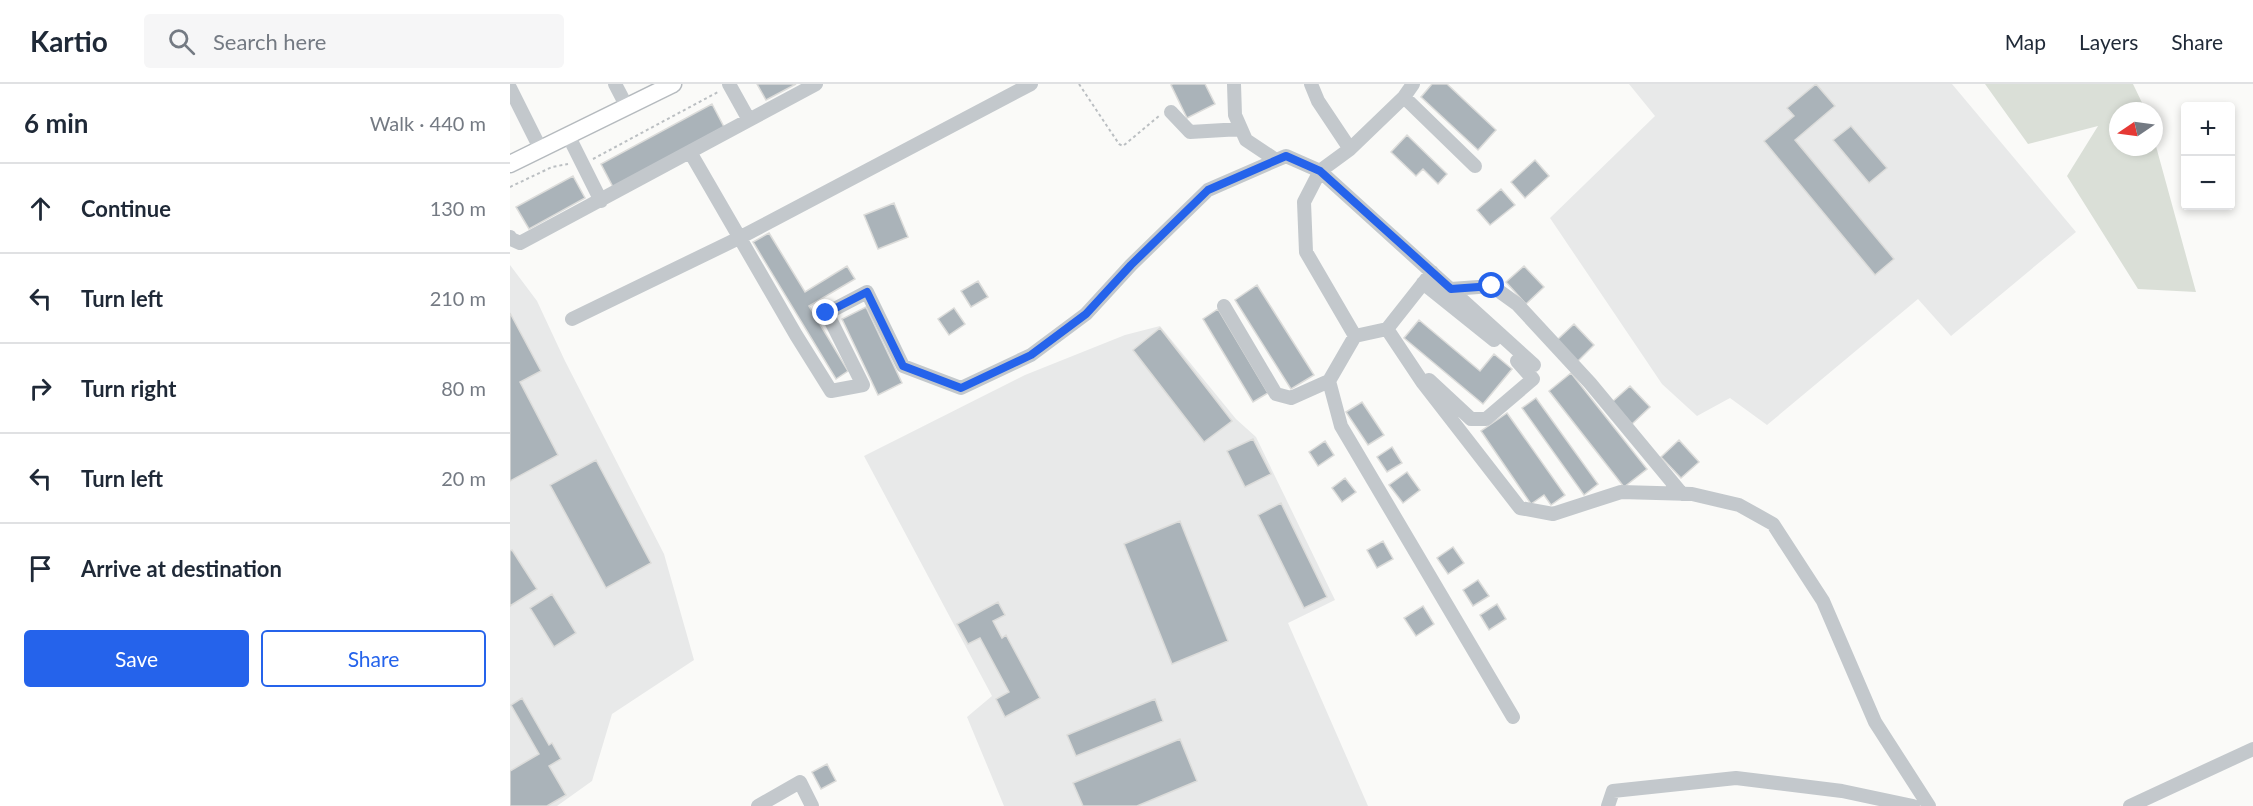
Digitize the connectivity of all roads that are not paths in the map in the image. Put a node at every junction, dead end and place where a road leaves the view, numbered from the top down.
1 (615, 84) edge
2 (673, 84) edge
3 (816, 84) edge
4 (1031, 84) edge
5 (1234, 84) edge
6 (1311, 84) edge
7 (1413, 84) edge
8 (730, 85) edge
9 (510, 88) edge
10 (1404, 97) junction
11 (627, 107) junction
12 (1171, 112) road end
13 (749, 120) junction
14 (1241, 129) junction
15 (568, 135) junction
16 (540, 148) junction
17 (1350, 149) junction
18 (690, 152) junction
19 (1276, 160) junction
20 (510, 164) edge
21 (1475, 166) dead end
22 (1320, 171) junction
23 (601, 201) junction
24 (510, 237) edge
25 (739, 238) junction
26 (1428, 278) junction
27 (1451, 289) junction
28 (1224, 306) dead end
29 (573, 319) dead end
30 (1387, 329) junction
31 (1355, 336) junction
32 (1408, 360) junction
33 (1534, 365) dead end
34 (1329, 381) junction
35 (1682, 494) junction
36 (1513, 717) dead end
37 (2253, 749) edge
38 (758, 806) edge
39 (813, 806) edge
40 (1608, 806) edge
41 (1913, 806) edge
42 (1929, 806) edge
43 (2130, 806) edge

1 - 11 street
2 - 11 main road
3 - 13 street
4 - 25 street
5 - 14 street
6 - 17 street
7 - 10 street
8 - 13 street
9 - 16 street
10 - 17 street
10 - 21 street
11 - 15 main road
12 - 14 street
13 - 18 street
14 - 19 street
15 - 16 main road
15 - 23 street
16 - 20 main road
17 - 22 street
18 - 23 street
18 - 25 street
19 - 22 street
19 - 25 street
22 - 26 street
22 - 31 street
23 - 24 street
25 - 29 street
26 - 27 street
26 - 30 street
26 - 32 street
27 - 33 street
27 - 35 street
28 - 34 street
30 - 31 street
30 - 32 street
31 - 34 street
32 - 35 street
34 - 36 street
35 - 42 street
37 - 43 street
38 - 39 street
40 - 41 street

